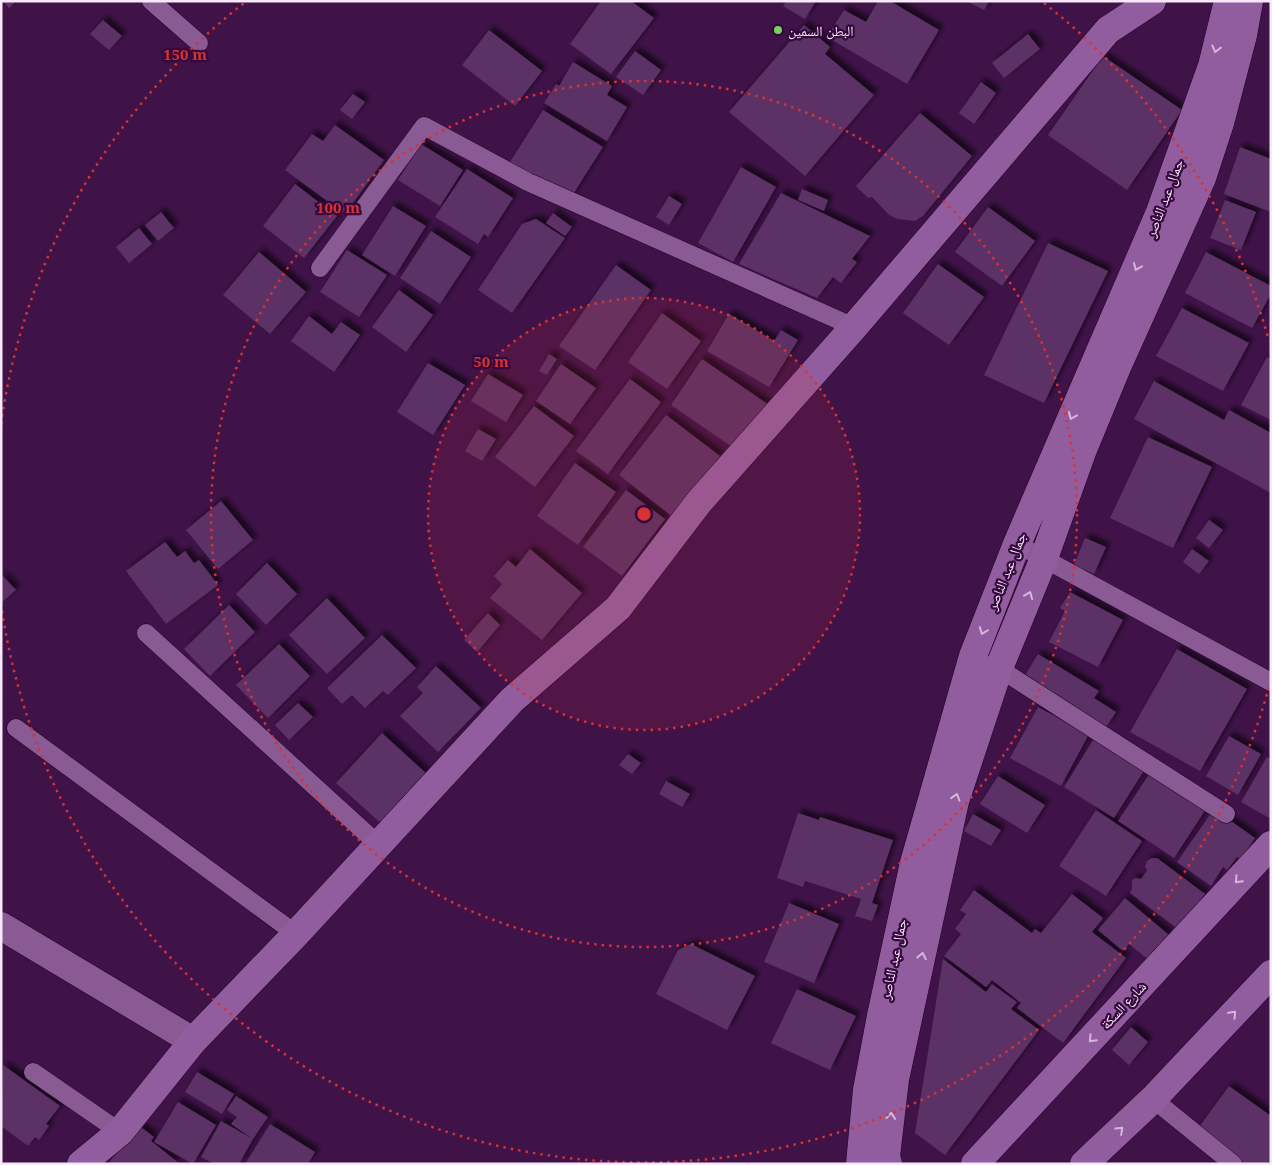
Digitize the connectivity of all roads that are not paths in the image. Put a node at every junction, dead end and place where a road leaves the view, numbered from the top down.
1 (151, 1) edge
2 (1152, 1) edge
3 (1228, 1) edge
4 (1250, 1) edge
5 (199, 43) dead end
6 (320, 268) dead end
7 (854, 327) junction
8 (1017, 544) junction
9 (1044, 558) junction
10 (146, 633) dead end
11 (973, 656) junction
12 (999, 668) junction
13 (1271, 682) edge
14 (16, 728) dead end
15 (1226, 814) dead end
16 (379, 845) junction
17 (1271, 845) edge
18 (1, 926) edge
19 (296, 934) junction
20 (1271, 974) edge
21 (193, 1041) junction
22 (33, 1072) dead end
23 (1153, 1099) junction
24 (120, 1132) junction
25 (81, 1164) edge
26 (860, 1164) edge
27 (888, 1164) edge
28 (975, 1164) edge
29 (1084, 1164) edge
30 (1233, 1164) edge

1 - 5 lane
2 - 7 street
3 -> 8 street, جمال عبد الناصر
4 - 9 street, جمال عبد الناصر
6 - 7 lane
7 - 16 street
8 - 9 lane
8 -> 11 street, جمال عبد الناصر
12 -> 9 street, جمال عبد الناصر
9 - 13 lane
10 - 16 lane
11 - 12 lane
11 - 26 street, جمال عبد الناصر
12 - 15 lane
27 -> 12 street, جمال عبد الناصر
14 - 19 lane
16 - 19 street
17 -> 28 street, شارع السكة
18 - 21 street
19 - 21 street
23 -> 20 street
21 - 24 street
22 - 24 lane
29 -> 23 street
23 - 30 lane
24 - 25 street

